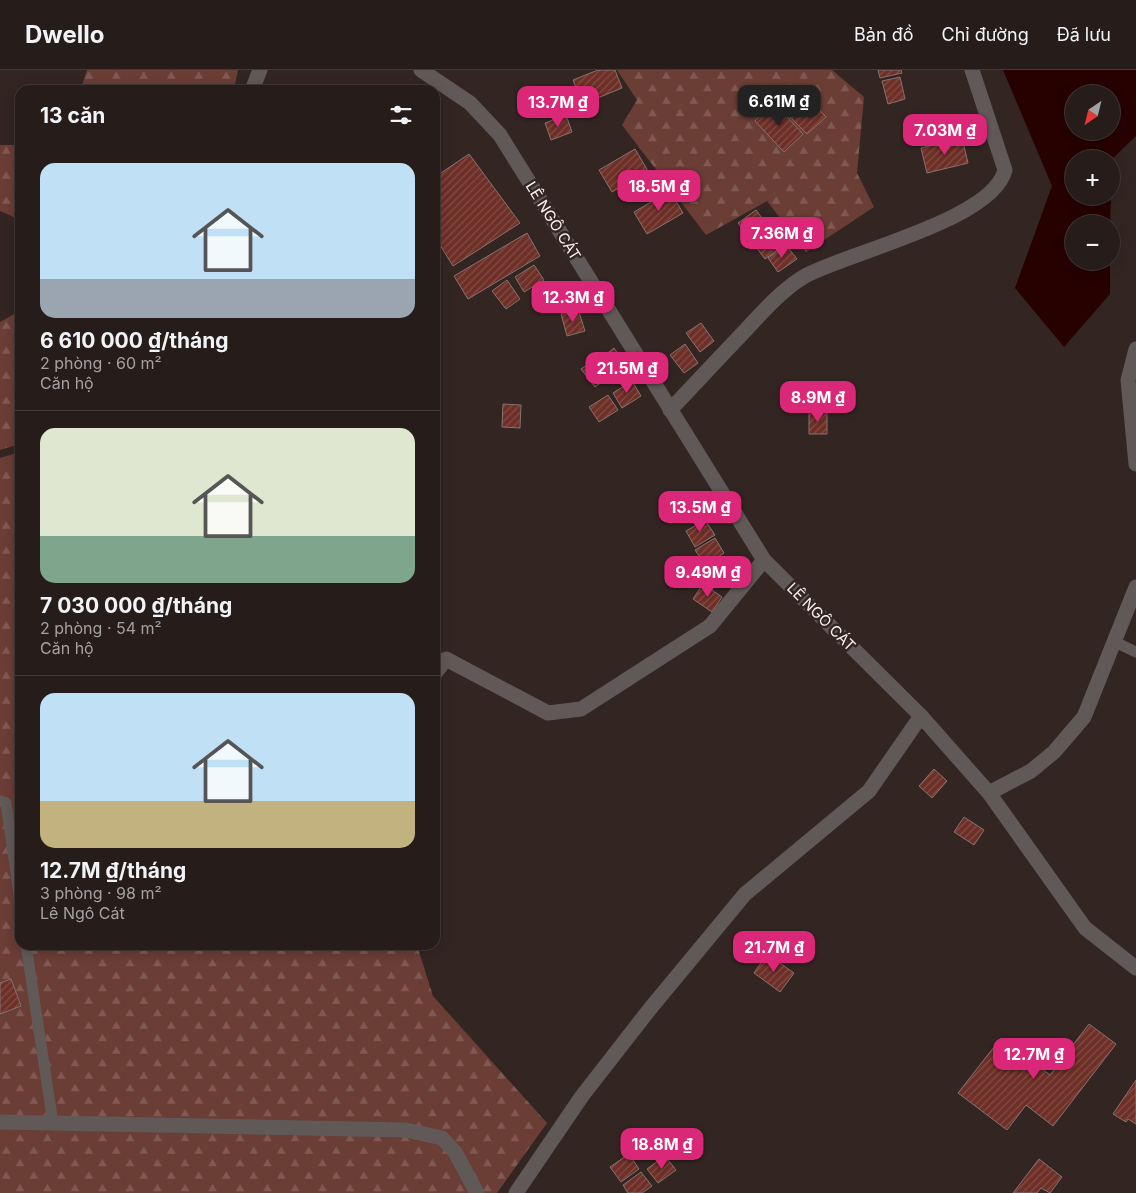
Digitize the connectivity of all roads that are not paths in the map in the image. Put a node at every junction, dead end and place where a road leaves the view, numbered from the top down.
1 (260, 70) edge
2 (421, 70) edge
3 (972, 70) edge
4 (254, 85) edge
5 (1136, 349) edge
6 (670, 410) junction
7 (1136, 464) edge
8 (764, 560) junction
9 (1136, 587) edge
10 (1115, 642) junction
11 (1136, 652) edge
12 (440, 667) edge
13 (921, 716) junction
14 (989, 793) junction
15 (0, 801) edge
16 (15, 866) edge
17 (27, 950) edge
18 (1136, 968) edge
19 (0, 1122) edge
20 (53, 1123) junction
21 (477, 1193) edge
22 (516, 1193) edge

1 - 4 street
2 - 6 street, LÊ NGÔ CÁT
3 - 6 street
5 - 7 street
6 - 8 street, LÊ NGÔ CÁT
8 - 12 street
8 - 13 street, LÊ NGÔ CÁT
9 - 10 street
10 - 11 lane
10 - 14 street
13 - 14 street, LÊ NGÔ CÁT
13 - 22 street
14 - 18 street, LÊ NGÔ CÁT
15 - 16 lane
17 - 20 lane
19 - 20 street
20 - 21 street

